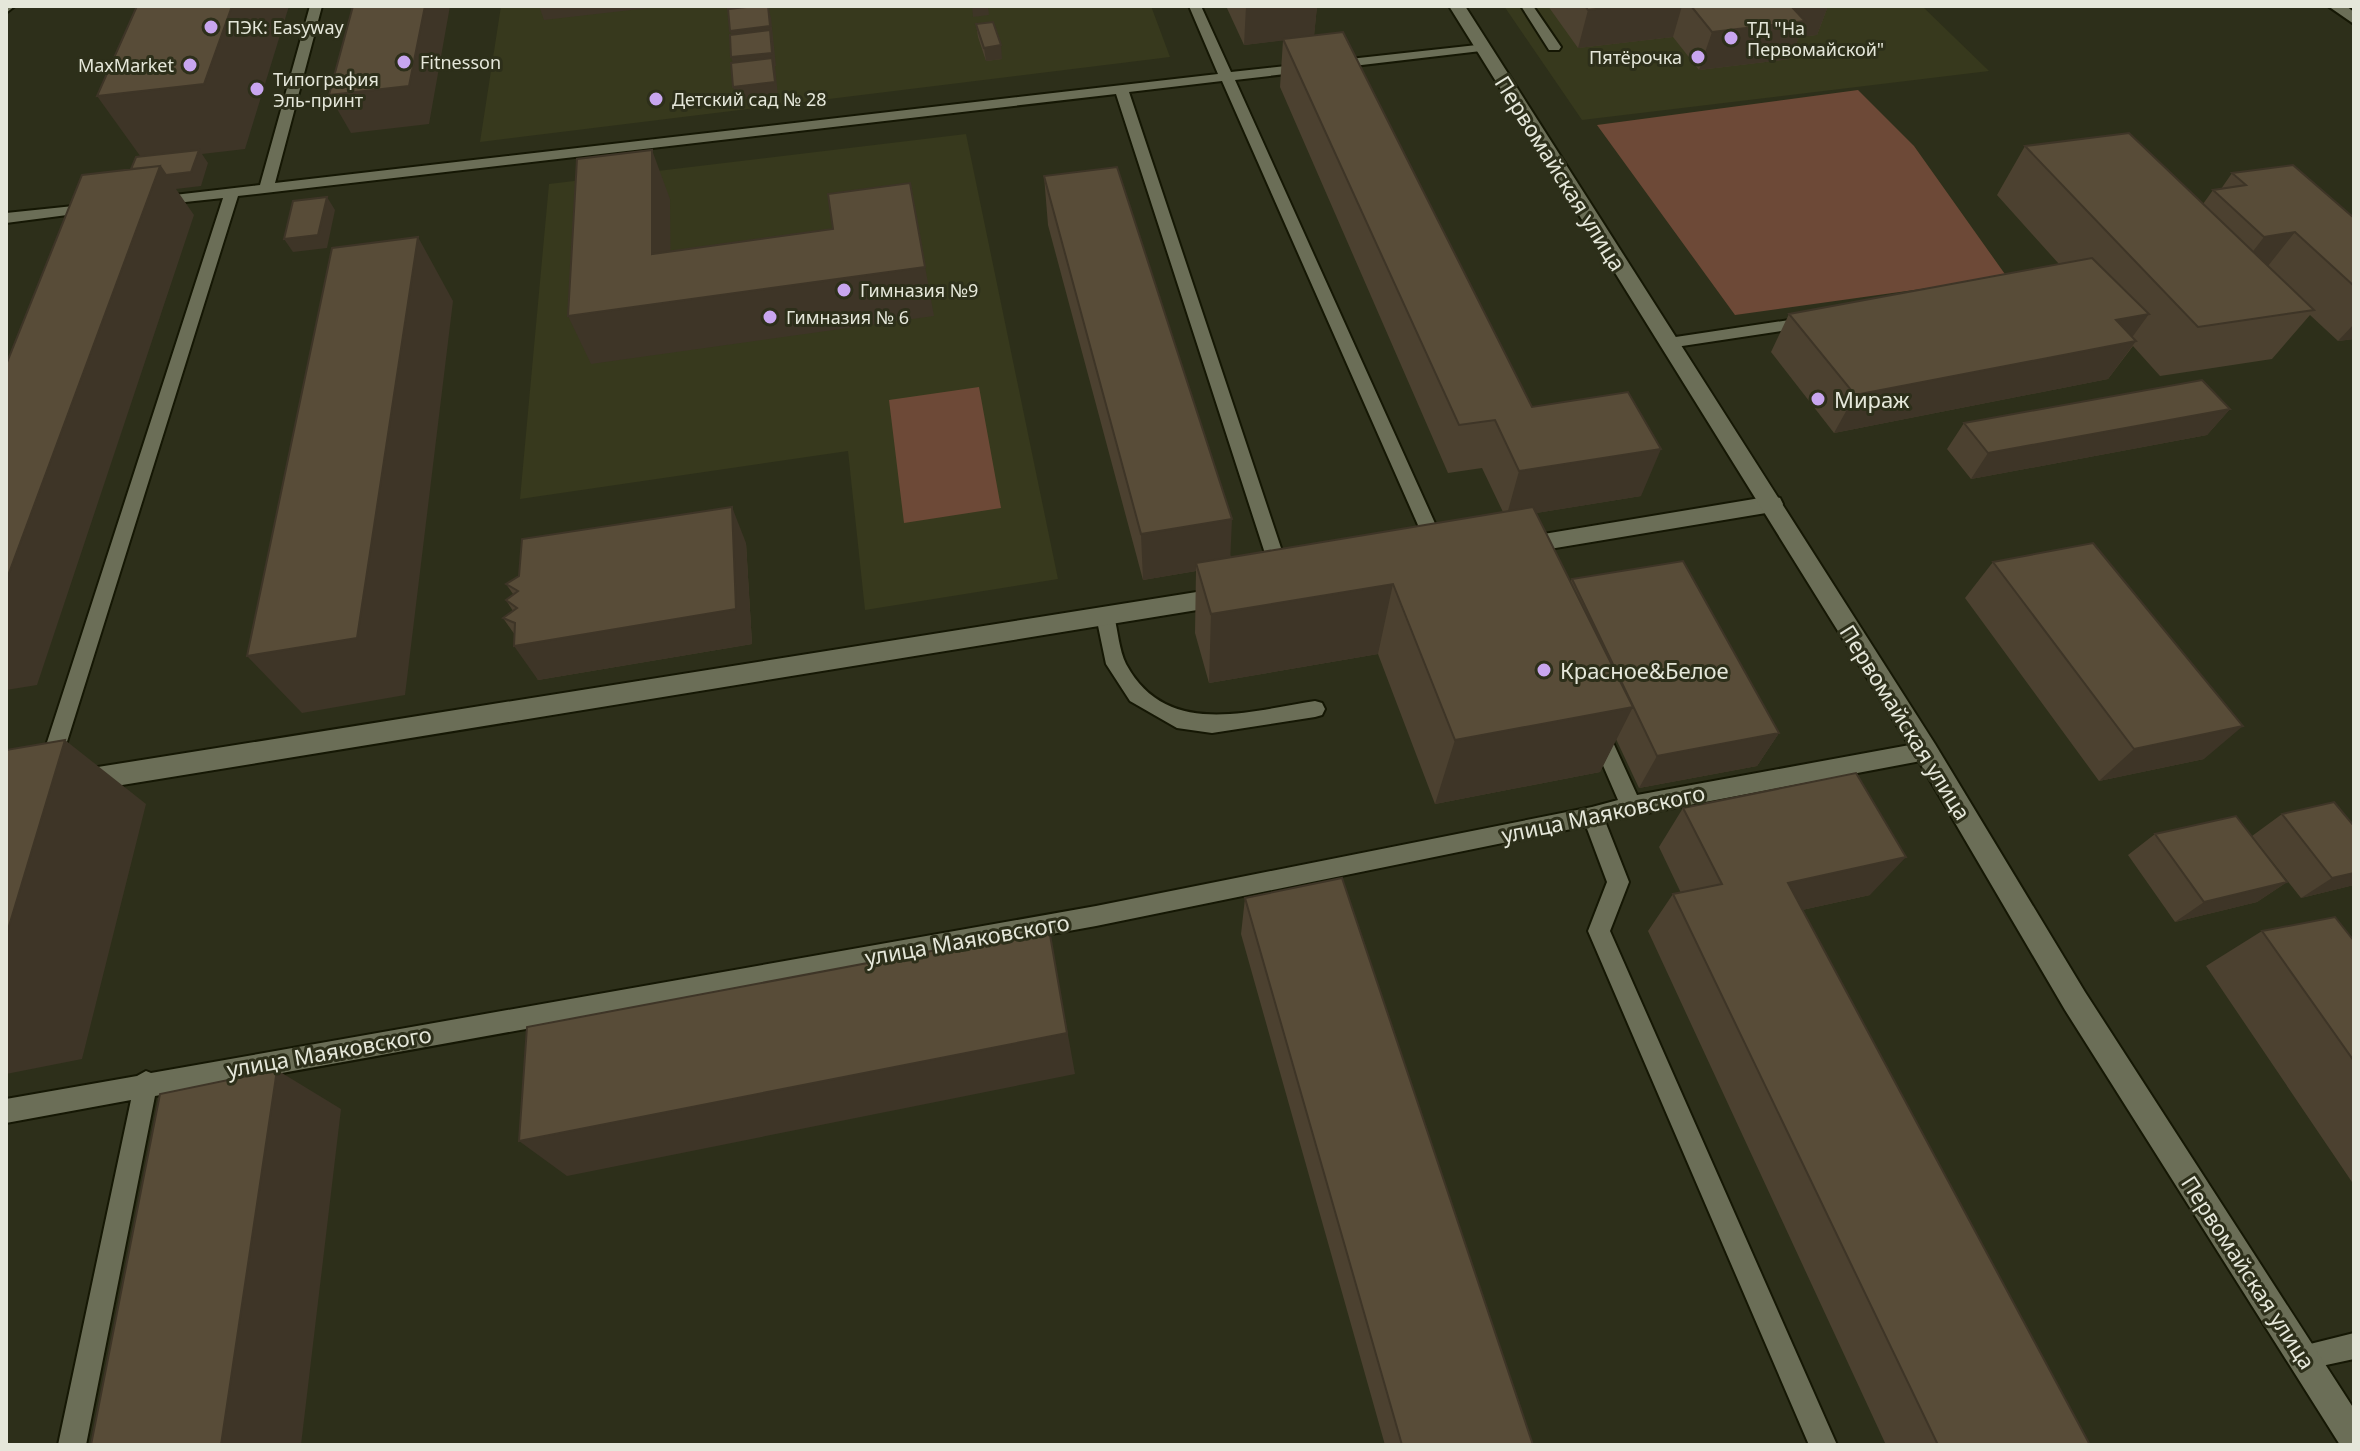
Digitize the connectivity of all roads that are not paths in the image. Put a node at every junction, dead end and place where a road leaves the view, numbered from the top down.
1 (316, 6) edge
2 (1195, 6) edge
3 (1457, 6) edge
4 (1527, 6) edge
5 (2336, 6) edge
6 (2354, 19) edge
7 (1481, 47) junction
8 (1554, 47) dead end
9 (1225, 76) junction
10 (1121, 88) junction
11 (266, 188) junction
12 (232, 192) junction
13 (137, 203) edge
14 (106, 207) edge
15 (6, 218) edge
16 (1829, 319) edge
17 (1669, 343) junction
18 (1772, 504) junction
19 (1513, 552) edge
20 (1451, 560) joint
21 (1415, 566) edge
22 (1278, 588) joint
23 (1105, 616) junction
24 (1315, 709) dead end
25 (1592, 719) edge
26 (1926, 751) junction
27 (43, 787) joint
28 (1631, 805) junction
29 (1592, 816) junction
30 (146, 1083) junction
31 (6, 1111) edge
32 (2354, 1346) edge
33 (2303, 1357) junction
34 (2354, 1438) edge
35 (72, 1445) edge
36 (1823, 1445) edge

1 - 11 lane
2 - 9 lane
3 - 7 street, Первомайская улица
4 - 8 lane
5 - 6 street
7 - 9 lane
7 - 17 street, Первомайская улица
9 - 10 lane
9 - 20 lane
10 - 11 lane
10 - 22 lane
11 - 12 lane
12 - 13 lane
12 - 27 lane
14 - 15 lane
16 - 17 lane
17 - 18 street, Первомайская улица
18 - 19 street
18 - 26 street, Первомайская улица
20 - 21 street
22 - 23 street
23 - 24 lane
23 - 27 street
25 - 28 lane
26 - 28 lane, улица Маяковского
26 - 33 street, Первомайская улица
28 - 29 lane, улица Маяковского
29 - 30 lane, улица Маяковского
29 - 36 lane
30 - 31 lane, улица Маяковского
30 - 35 lane
32 - 33 lane
33 - 34 street, Первомайская улица

